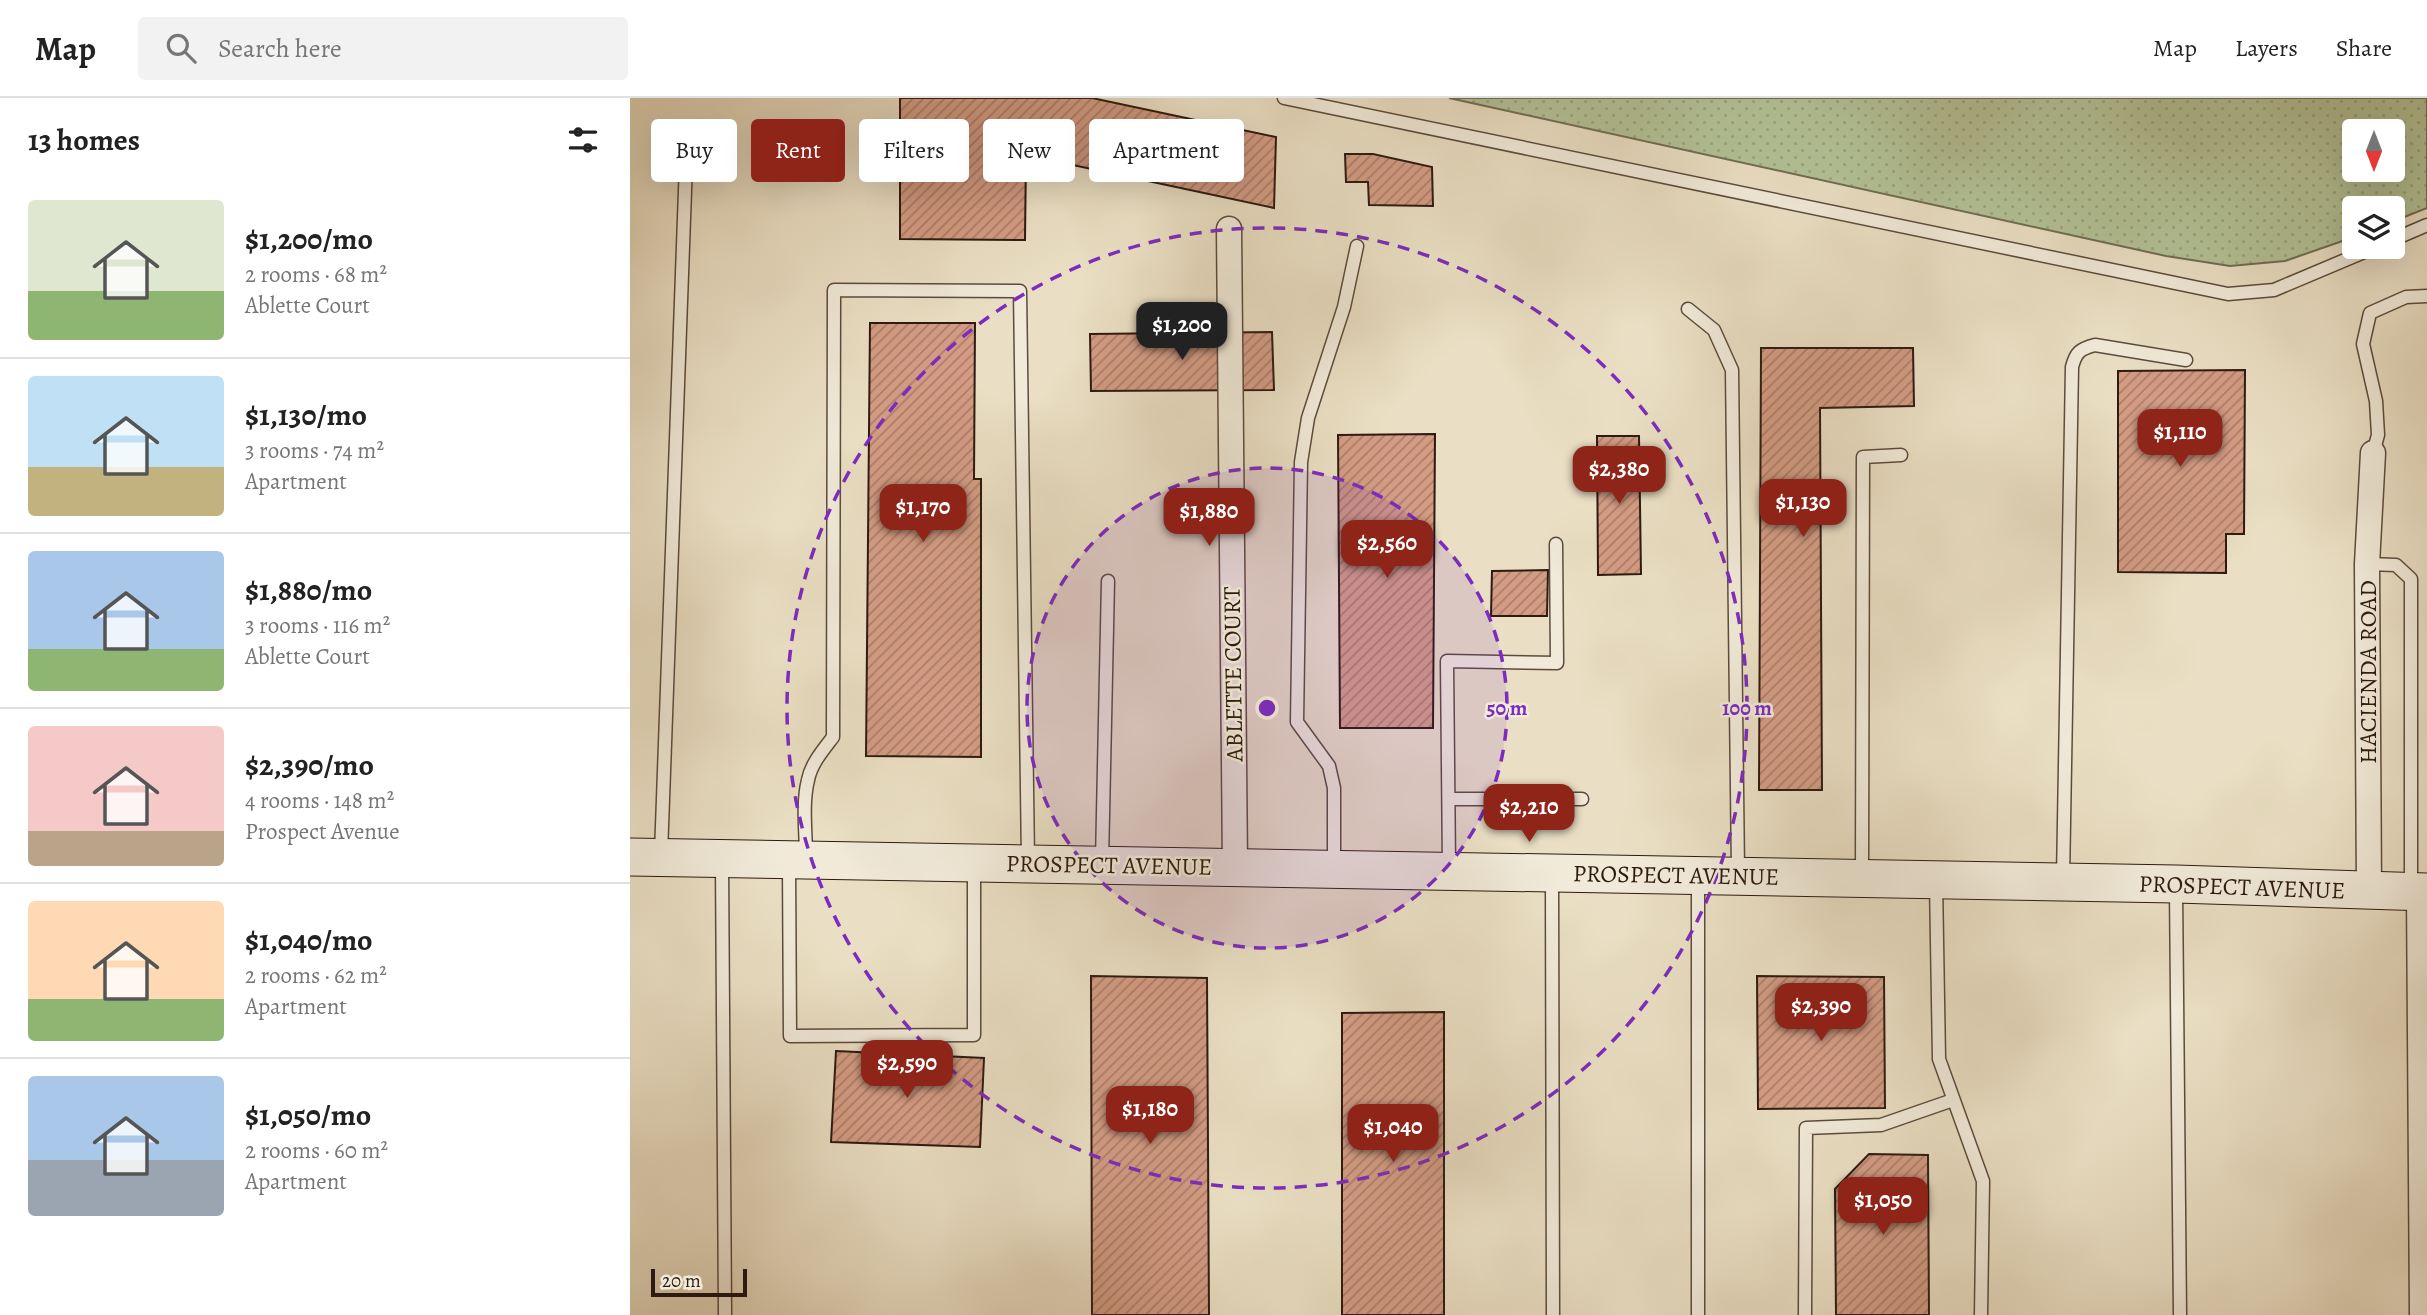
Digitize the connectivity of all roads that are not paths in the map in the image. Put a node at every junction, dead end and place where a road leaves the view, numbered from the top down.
1 (1284, 98) edge
2 (686, 182) edge
3 (2427, 225) edge
4 (1229, 229) dead end
5 (2405, 234) edge
6 (1357, 246) dead end
7 (2348, 259) edge
8 (2427, 296) edge
9 (1688, 309) dead end
10 (2186, 360) dead end
11 (2373, 453) joint
12 (1901, 456) dead end
13 (1556, 544) dead end
14 (2368, 564) junction
15 (1108, 581) dead end
16 (1448, 799) junction
17 (1582, 800) dead end
18 (645, 857) edge
19 (722, 859) junction
20 (798, 860) junction
21 (974, 863) junction
22 (1028, 864) junction
23 (1102, 865) junction
24 (1236, 867) junction
25 (1334, 869) junction
26 (1450, 871) junction
27 (1552, 873) junction
28 (1698, 876) junction
29 (1738, 876) junction
30 (1862, 879) junction
31 (1936, 880) junction
32 (2063, 882) junction
33 (2176, 884) junction
34 (2369, 891) junction
35 (2419, 891) edge
36 (2424, 1045) edge
37 (1953, 1100) junction
38 (2424, 1270) edge
39 (725, 1315) edge
40 (1553, 1315) edge
41 (1698, 1315) edge
42 (1805, 1315) edge
43 (1981, 1315) edge
44 (2180, 1315) edge
45 (2422, 1315) edge

1 - 7 lane
2 - 18 lane
3 - 5 lane
4 - 24 street, ABLETTE COURT
6 - 25 lane
8 - 11 lane
9 - 29 lane
10 - 32 lane
11 - 14 street, HACIENDA ROAD
12 - 30 lane
13 - 16 lane
14 - 34 street, HACIENDA ROAD
14 - 35 lane
15 - 23 lane
16 - 17 lane
16 - 26 lane
18 - 19 main road, PROSPECT AVENUE
19 - 20 main road, PROSPECT AVENUE
19 - 39 lane
20 - 21 main road, PROSPECT AVENUE
20 - 21 lane
20 - 22 lane
21 - 22 main road, PROSPECT AVENUE
22 - 23 main road, PROSPECT AVENUE
23 - 24 main road, PROSPECT AVENUE
24 - 25 main road, PROSPECT AVENUE
25 - 26 main road, PROSPECT AVENUE
26 - 27 main road, PROSPECT AVENUE
27 - 28 main road, PROSPECT AVENUE
27 - 40 lane
28 - 29 main road, PROSPECT AVENUE
28 - 41 lane
29 - 30 main road, PROSPECT AVENUE
30 - 31 main road, PROSPECT AVENUE
31 - 32 main road, PROSPECT AVENUE
31 - 37 lane
32 - 33 main road, PROSPECT AVENUE
33 - 34 main road, PROSPECT AVENUE
33 - 44 lane
34 - 35 main road, PROSPECT AVENUE
35 - 36 street
36 - 38 street
37 - 42 lane
37 - 43 lane
38 - 45 street

